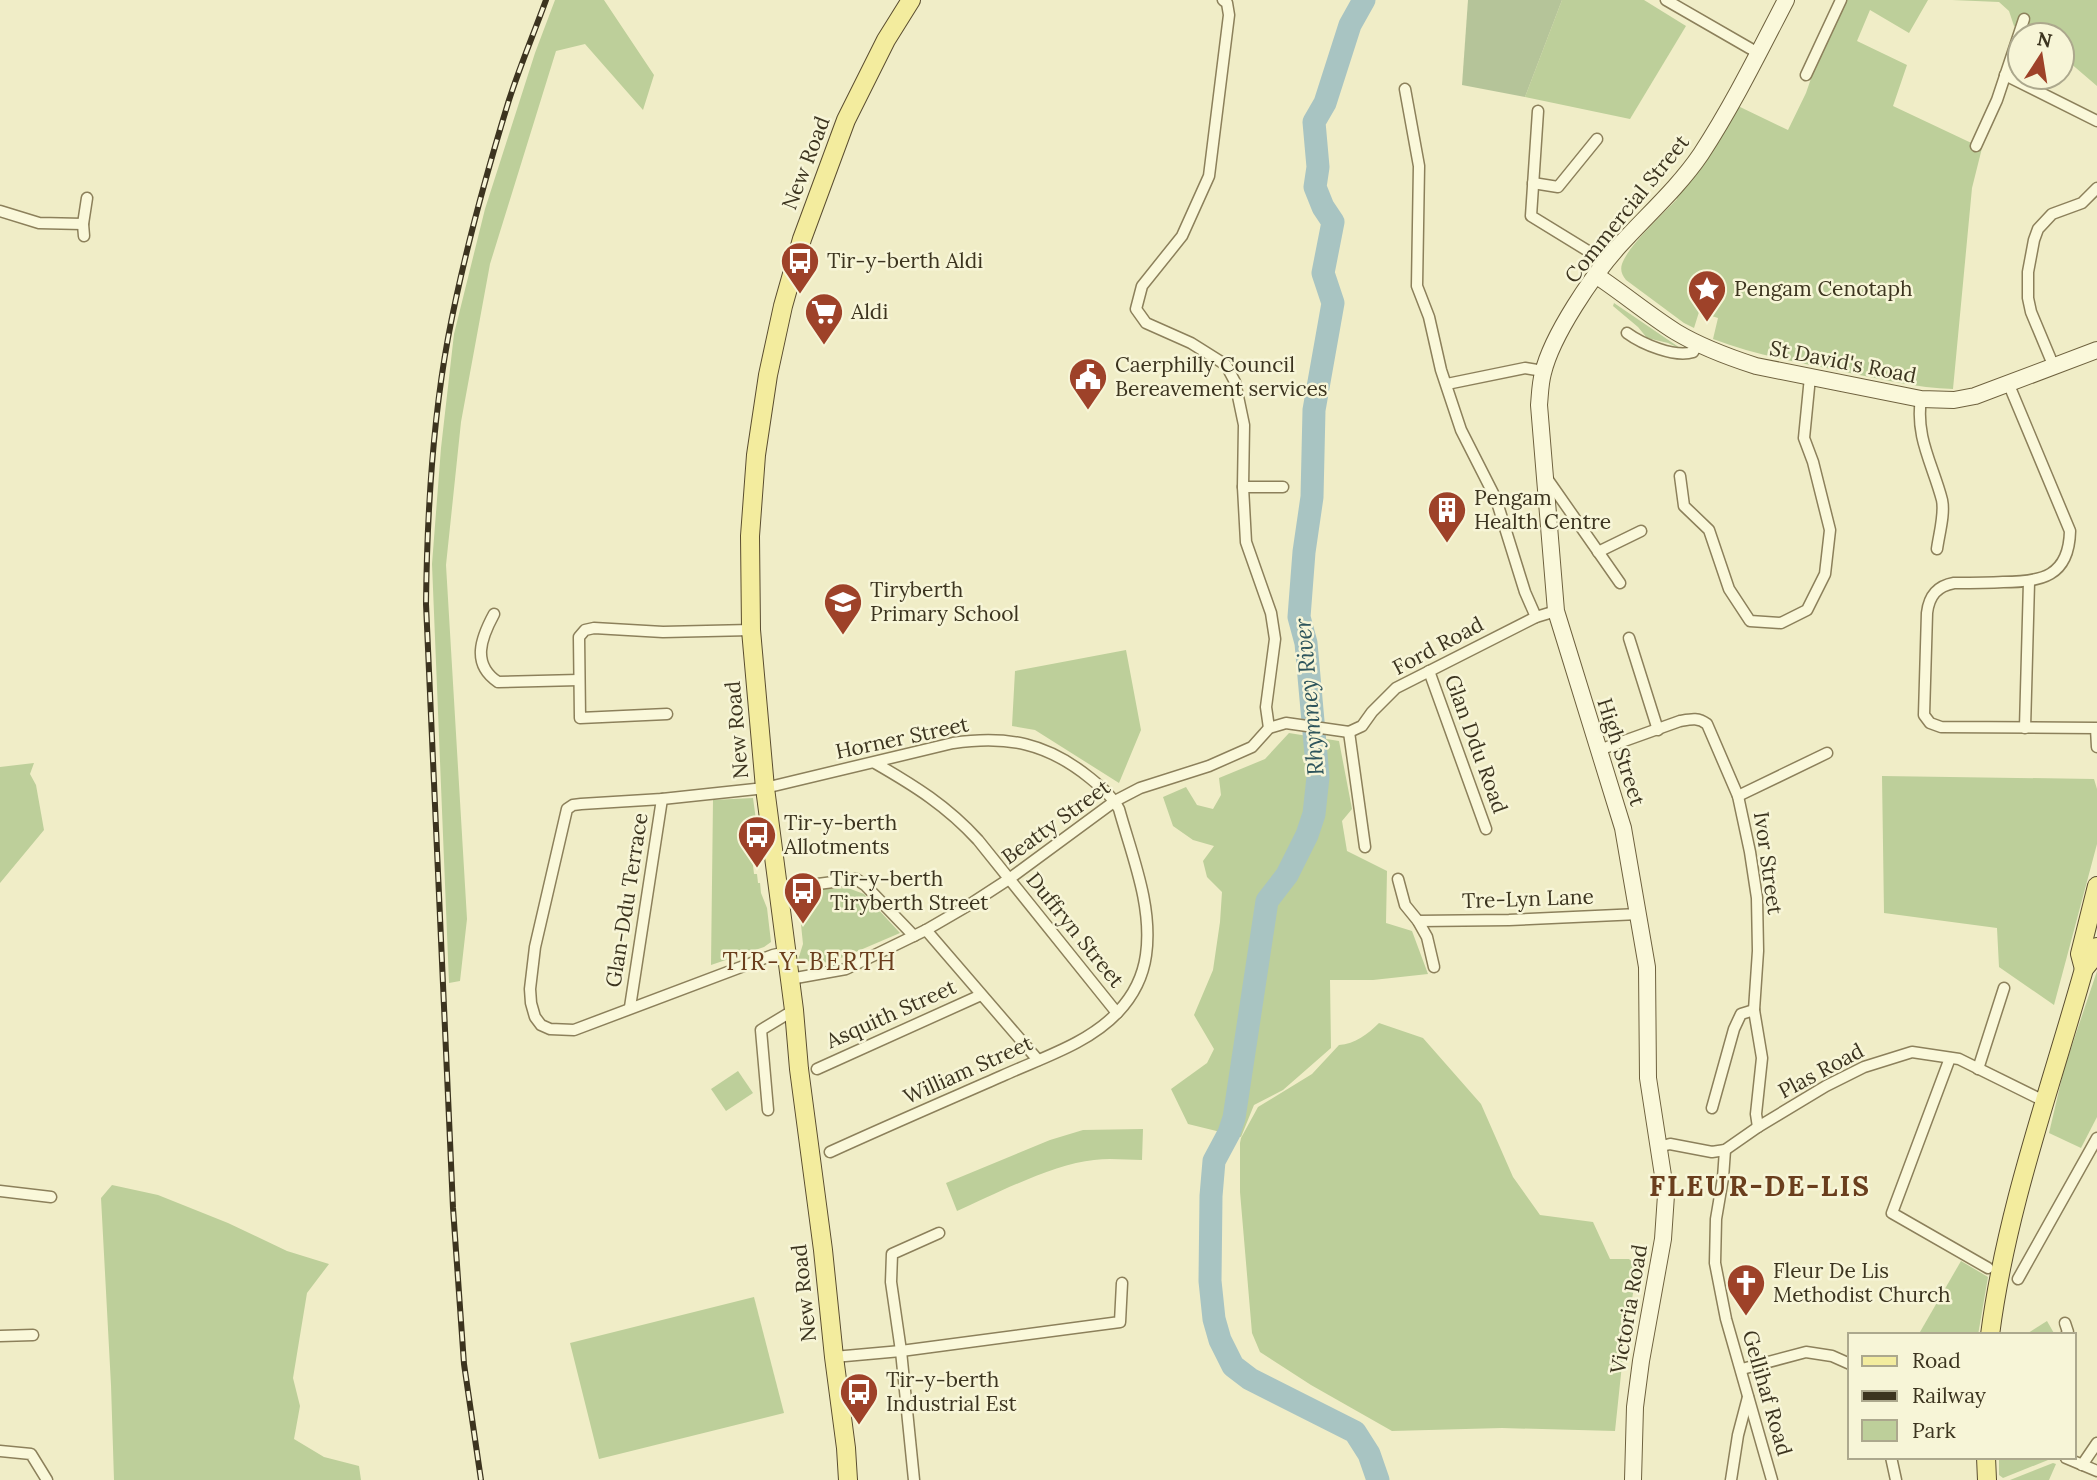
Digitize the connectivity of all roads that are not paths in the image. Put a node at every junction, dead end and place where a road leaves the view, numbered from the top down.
1 (911, 0) edge
2 (1223, 0) edge
3 (1666, 0) edge
4 (1786, 0) edge
5 (1842, 0) edge
6 (2024, 19) dead end
7 (1758, 53) junction
8 (1806, 75) dead end
9 (2005, 75) junction
10 (1405, 89) dead end
11 (1538, 111) dead end
12 (2097, 121) edge
13 (1597, 139) dead end
14 (1976, 146) dead end
15 (1533, 183) junction
16 (2097, 188) edge
17 (87, 198) dead end
18 (0, 211) edge
19 (1606, 262) junction
20 (1597, 276) junction
21 (1627, 333) dead end
22 (1698, 344) junction
23 (2097, 351) edge
24 (2054, 367) junction
25 (1543, 371) junction
26 (1810, 377) junction
27 (1447, 384) junction
28 (2009, 385) junction
29 (1921, 399) junction
30 (1544, 475) junction
31 (1680, 476) dead end
32 (1243, 487) junction
33 (1283, 487) dead end
34 (1641, 531) dead end
35 (1937, 549) dead end
36 (1598, 552) junction
37 (2029, 582) junction
38 (1619, 583) dead end
39 (1556, 611) junction
40 (494, 614) dead end
41 (1536, 617) junction
42 (751, 631) junction
43 (1629, 638) dead end
44 (1429, 671) junction
45 (579, 680) junction
46 (667, 714) dead end
47 (1269, 728) junction
48 (2025, 728) junction
49 (1658, 730) junction
50 (1344, 732) junction
51 (2097, 747) edge
52 (1599, 750) junction
53 (1827, 753) dead end
54 (875, 763) junction
55 (765, 788) junction
56 (1738, 796) junction
57 (662, 799) junction
58 (1115, 801) junction
59 (1486, 830) dead end
60 (1365, 848) dead end
61 (1009, 879) junction
62 (1398, 879) dead end
63 (795, 887) dead end
64 (2096, 894) edge
65 (1639, 914) junction
66 (1418, 921) junction
67 (926, 930) junction
68 (914, 936) junction
69 (2097, 947) edge
70 (787, 952) junction
71 (1434, 967) dead end
72 (2084, 969) junction
73 (790, 979) junction
74 (2004, 988) dead end
75 (981, 995) junction
76 (630, 1007) junction
77 (794, 1010) junction
78 (1754, 1010) junction
79 (1117, 1013) junction
80 (1950, 1058) junction
81 (1038, 1060) junction
82 (817, 1069) dead end
83 (1978, 1069) junction
84 (2044, 1101) junction
85 (1712, 1108) dead end
86 (768, 1110) dead end
87 (1758, 1127) junction
88 (2096, 1144) edge
89 (1658, 1147) junction
90 (1725, 1150) junction
91 (830, 1152) dead end
92 (0, 1191) edge
93 (51, 1197) dead end
94 (940, 1233) dead end
95 (1988, 1268) dead end
96 (2018, 1279) dead end
97 (1122, 1283) dead end
98 (2065, 1323) dead end
99 (1990, 1333) edge
100 (2067, 1333) edge
101 (33, 1335) dead end
102 (0, 1336) edge
103 (901, 1351) junction
104 (834, 1357) junction
105 (1848, 1363) edge
106 (1742, 1369) junction
107 (1748, 1396) junction
108 (2097, 1443) edge
109 (0, 1451) edge
110 (1891, 1459) edge
111 (1986, 1459) edge
112 (2068, 1459) edge
113 (2082, 1465) junction
114 (2097, 1471) edge
115 (47, 1480) edge
116 (848, 1480) edge
117 (914, 1480) edge
118 (1633, 1480) edge
119 (1731, 1480) edge
120 (1772, 1480) edge
121 (1896, 1480) edge
122 (1987, 1480) edge

1 - 42 main road, New Road
2 - 32 street
3 - 7 street
4 - 7 main road, Commercial Street
5 - 8 street
6 - 9 street
7 - 19 main road, Commercial Street
9 - 12 street
9 - 14 street
10 - 27 street
11 - 15 street
13 - 15 street
15 - 19 street
16 - 24 street
17 - 18 street
19 - 20 main road, Commercial Street
20 - 22 main road, St David's Road
20 - 25 main road, Commercial Street
21 - 22 street
22 - 26 main road, St David's Road
23 - 24 main road, St David's Road
24 - 28 main road, St David's Road
25 - 27 street
25 - 30 main road, High Street
26 - 29 main road, St David's Road
26 - 31 street
27 - 41 street
28 - 29 main road, St David's Road
28 - 37 street
29 - 35 street
30 - 36 street
30 - 39 main road, High Street
32 - 33 street
32 - 47 street
34 - 36 street
36 - 38 street
37 - 48 street
37 - 48 street
39 - 41 street, Ford Road
39 - 52 main road, High Street
40 - 45 street
41 - 44 street, Ford Road
42 - 45 street
42 - 55 main road, New Road
43 - 49 street
44 - 50 street, Ford Road
44 - 59 street, Glan Ddu Road
45 - 46 street
47 - 50 street, Beatty Street
47 - 58 street, Beatty Street
48 - 51 street
49 - 52 street, Ivor Street
49 - 56 street, Ivor Street
50 - 60 street
52 - 65 main road, High Street
53 - 56 street
54 - 55 street, Horner Street
54 - 58 street, Horner Street
54 - 61 street, Duffryn Street
55 - 57 street, Horner Street
55 - 70 main road, New Road
56 - 78 street, Ivor Street
57 - 76 street, Glan-Ddu Terrace
57 - 76 street, Horner Street
58 - 61 street, Beatty Street
58 - 79 street, William Street
61 - 67 street, Beatty Street
61 - 79 street, Duffryn Street
62 - 66 street
63 - 68 street
64 - 72 main road
65 - 66 street, Tre-Lyn Lane
65 - 89 main road, High Street
66 - 71 street
67 - 68 street, Beatty Street
67 - 75 street
68 - 73 street, Beatty Street
69 - 72 main road
70 - 73 main road, New Road
70 - 76 street
72 - 84 main road
73 - 77 main road, New Road
74 - 83 street
75 - 81 street
75 - 82 street, Asquith Street
77 - 86 street
77 - 104 main road, New Road
78 - 85 street
78 - 87 street, Ivor Street
79 - 81 street, William Street
80 - 83 street, Plas Road
80 - 87 street, Plas Road
80 - 95 street
81 - 91 street, William Street
83 - 84 street, Plas Road
84 - 99 main road
87 - 90 street, Plas Road
88 - 96 street
89 - 90 street
89 - 118 main road, Victoria Road
90 - 106 street, Gellihaf Road
92 - 93 street
94 - 103 street
97 - 103 street
98 - 100 street
101 - 102 street
103 - 104 street
103 - 117 street
104 - 116 main road, New Road
105 - 106 street
106 - 107 street, Gellihaf Road
107 - 119 street
107 - 120 street, Gellihaf Road
108 - 113 street
109 - 115 street
110 - 121 street
111 - 122 main road
112 - 113 street
113 - 114 street

